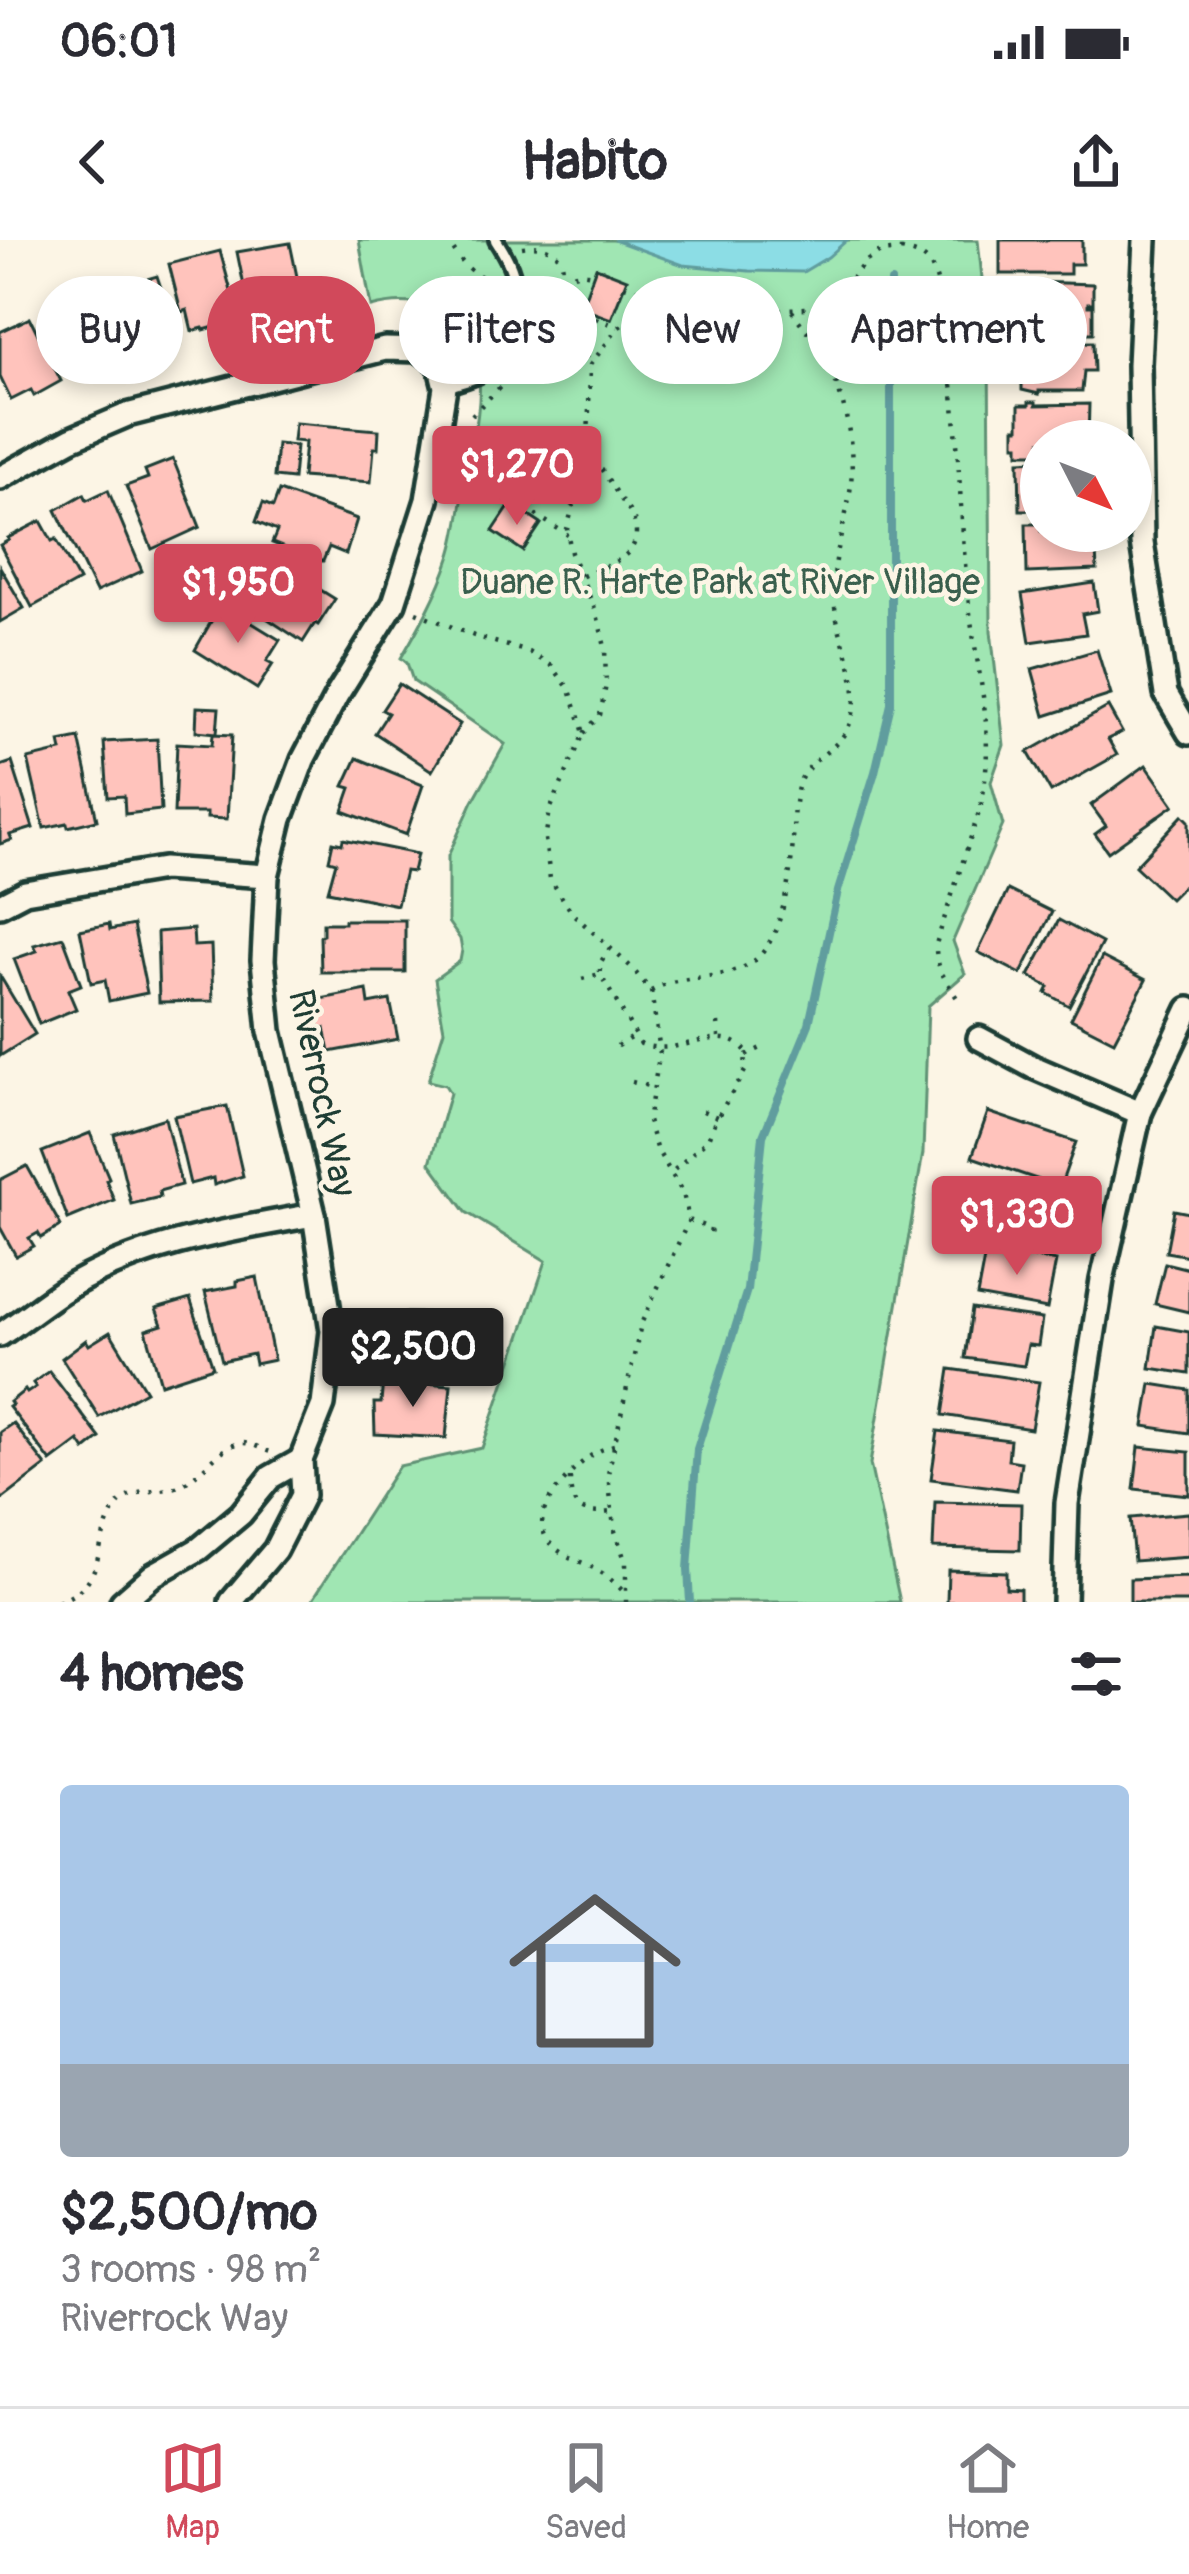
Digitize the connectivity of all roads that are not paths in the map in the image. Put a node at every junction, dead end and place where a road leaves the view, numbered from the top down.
1 (496, 240) edge
2 (1145, 240) edge
3 (445, 387) junction
4 (0, 478) edge
5 (1189, 733) edge
6 (267, 876) junction
7 (0, 905) edge
8 (1189, 1009) edge
9 (979, 1038) dead end
10 (1140, 1113) junction
11 (314, 1215) junction
12 (0, 1335) edge
13 (301, 1460) junction
14 (122, 1602) edge
15 (231, 1602) edge
16 (1064, 1602) edge

1 - 3 lane
2 - 5 street
3 - 4 street
3 - 6 street, Riverrock Way
6 - 7 street
6 - 11 street, Riverrock Way
8 - 10 street
9 - 10 street
10 - 16 street
11 - 12 street
11 - 13 street, Riverrock Way
13 - 14 street, Riverrock Way
13 - 15 street, Riverrock Way

